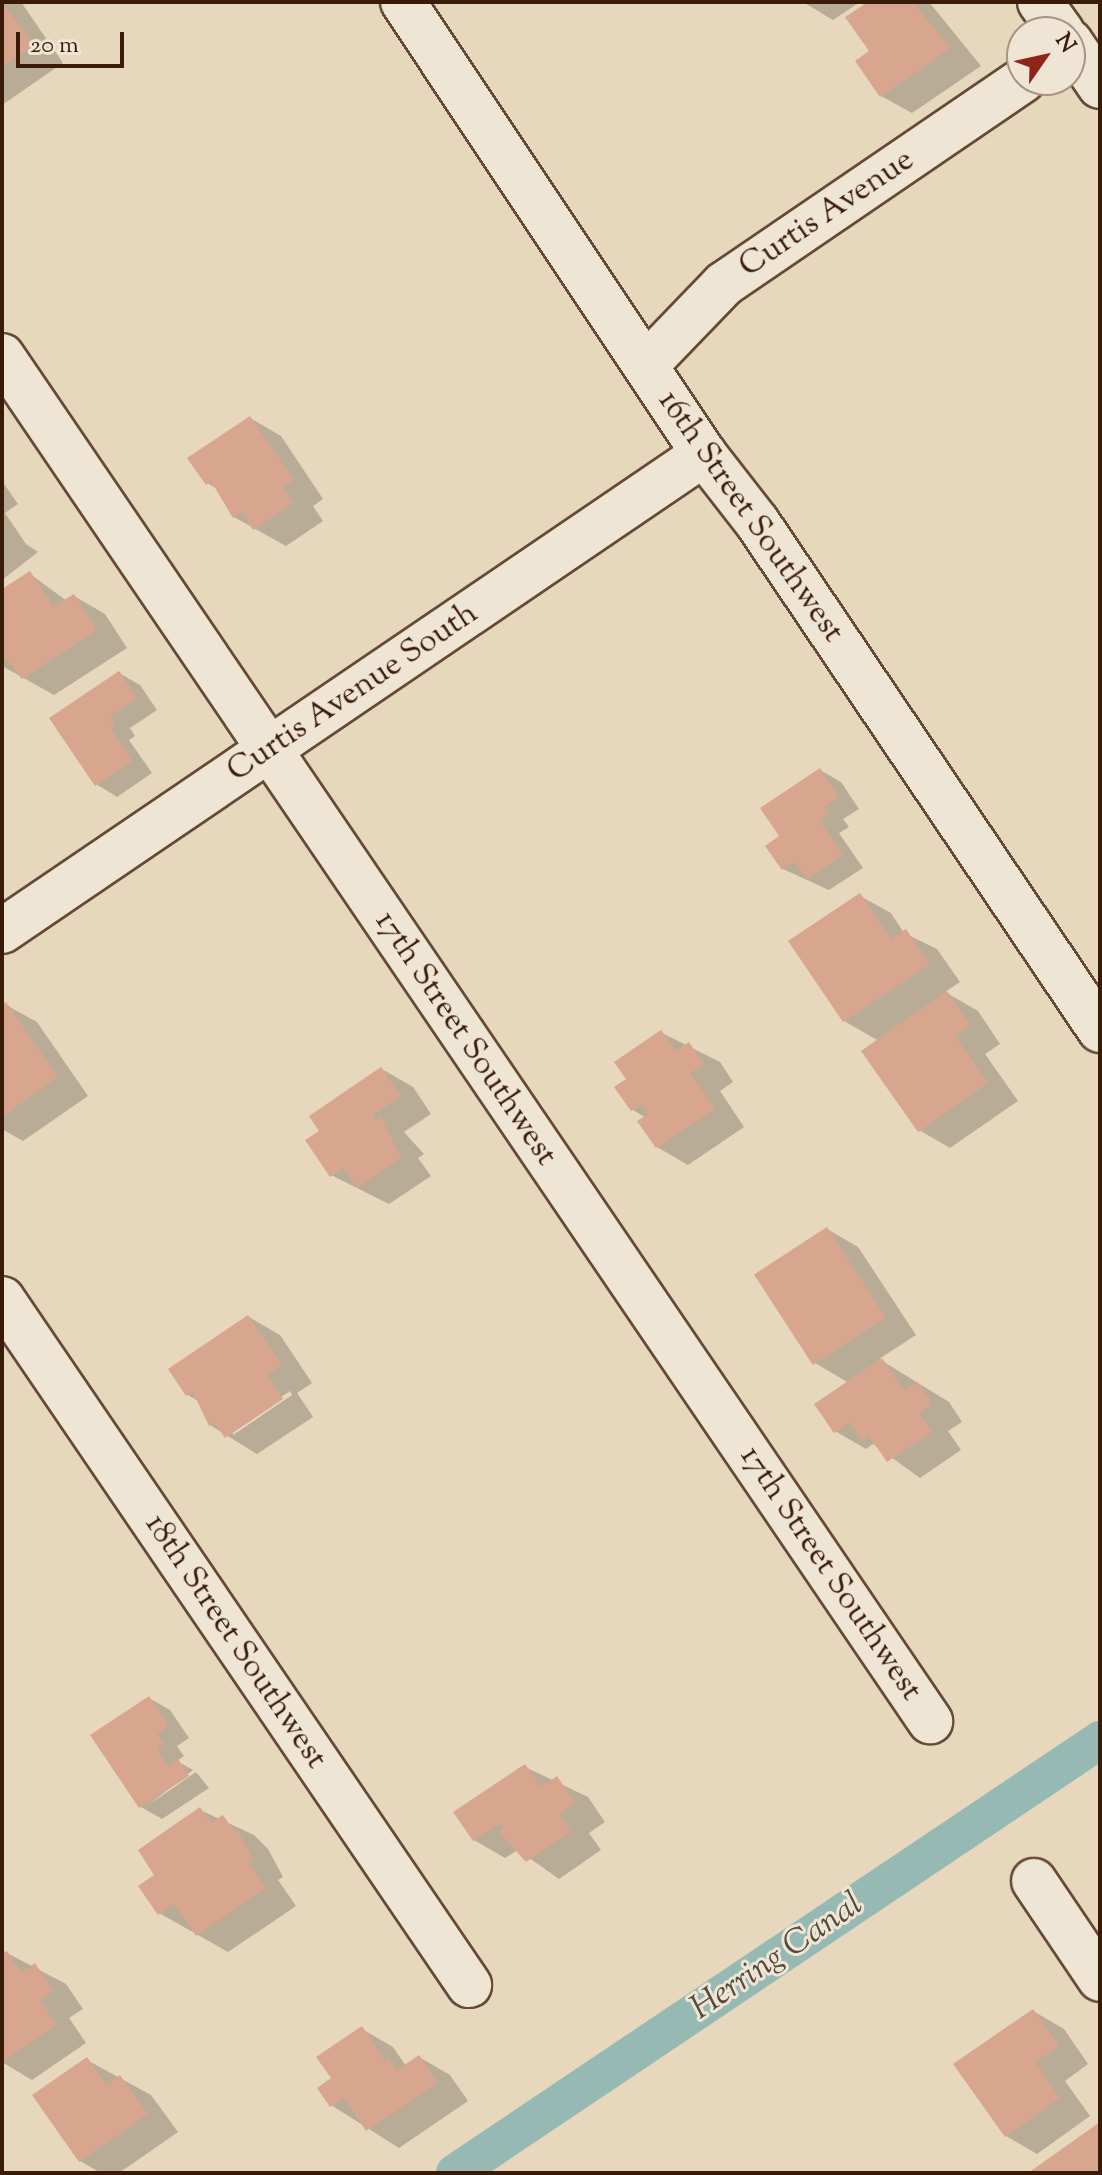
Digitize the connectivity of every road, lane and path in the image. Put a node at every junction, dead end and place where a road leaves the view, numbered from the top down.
1 (403, 2) edge
2 (1086, 60) edge
3 (1100, 86) edge
4 (1006, 92) edge
5 (2, 356) edge
6 (646, 365) junction
7 (704, 454) junction
8 (269, 750) junction
9 (2, 931) edge
10 (1100, 1030) edge
11 (2, 1299) edge
12 (930, 1721) dead end
13 (1034, 1881) dead end
14 (1100, 1979) edge
15 (469, 1985) dead end

1 - 6 street, 16th Street Southwest
2 - 3 street
4 - 6 street, Curtis Avenue
5 - 8 street, 17th Street Southwest
6 - 7 street, 16th Street Southwest
7 - 8 street, Curtis Avenue South
7 - 10 street, 16th Street Southwest
8 - 9 street, Curtis Avenue South
8 - 12 street, 17th Street Southwest
11 - 15 street, 18th Street Southwest
13 - 14 street

